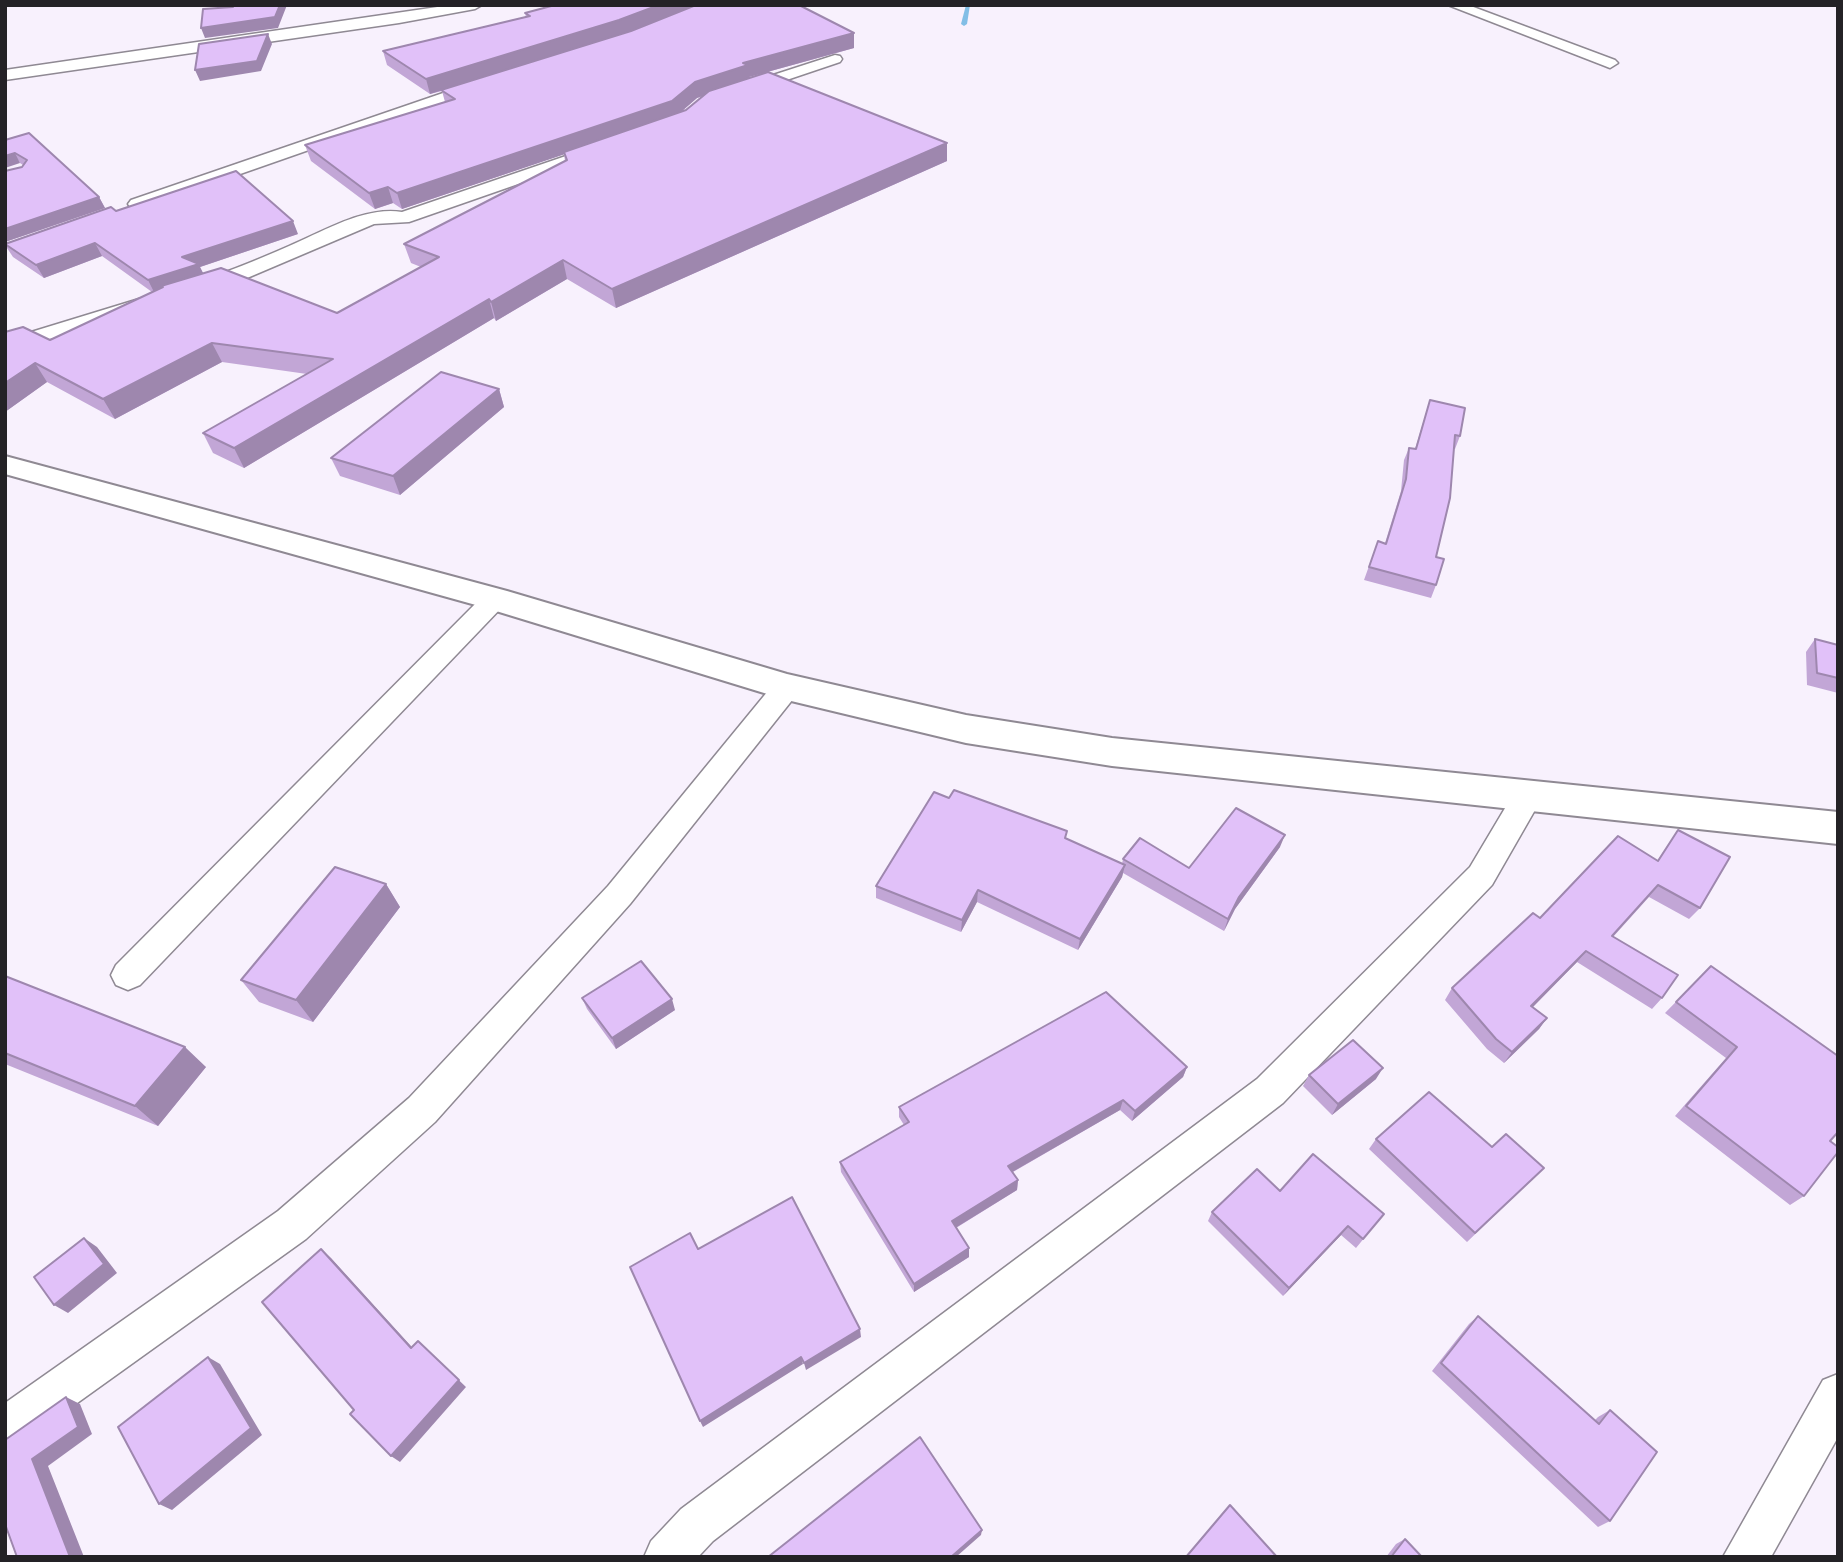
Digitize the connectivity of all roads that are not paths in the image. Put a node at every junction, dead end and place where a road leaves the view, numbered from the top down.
1 (475, 5) edge
2 (1455, 5) edge
3 (835, 59) edge
4 (1610, 63) dead end
5 (5, 75) edge
6 (496, 81) edge
7 (730, 94) edge
8 (616, 144) edge
9 (122, 210) edge
10 (180, 293) edge
11 (153, 301) edge
12 (5, 346) edge
13 (6, 466) edge
14 (495, 599) junction
15 (787, 687) junction
16 (1528, 796) junction
17 (1838, 828) edge
18 (128, 975) dead end
19 (1838, 1395) edge
20 (5, 1429) edge
21 (667, 1557) edge
22 (1746, 1557) edge

1 - 5 street
2 - 4 street
3 - 7 street
6 - 9 street
8 - 10 street
11 - 12 street
13 - 14 main road
14 - 15 main road
14 - 18 street
15 - 16 main road
15 - 20 street
16 - 17 main road
16 - 21 street
19 - 22 street

